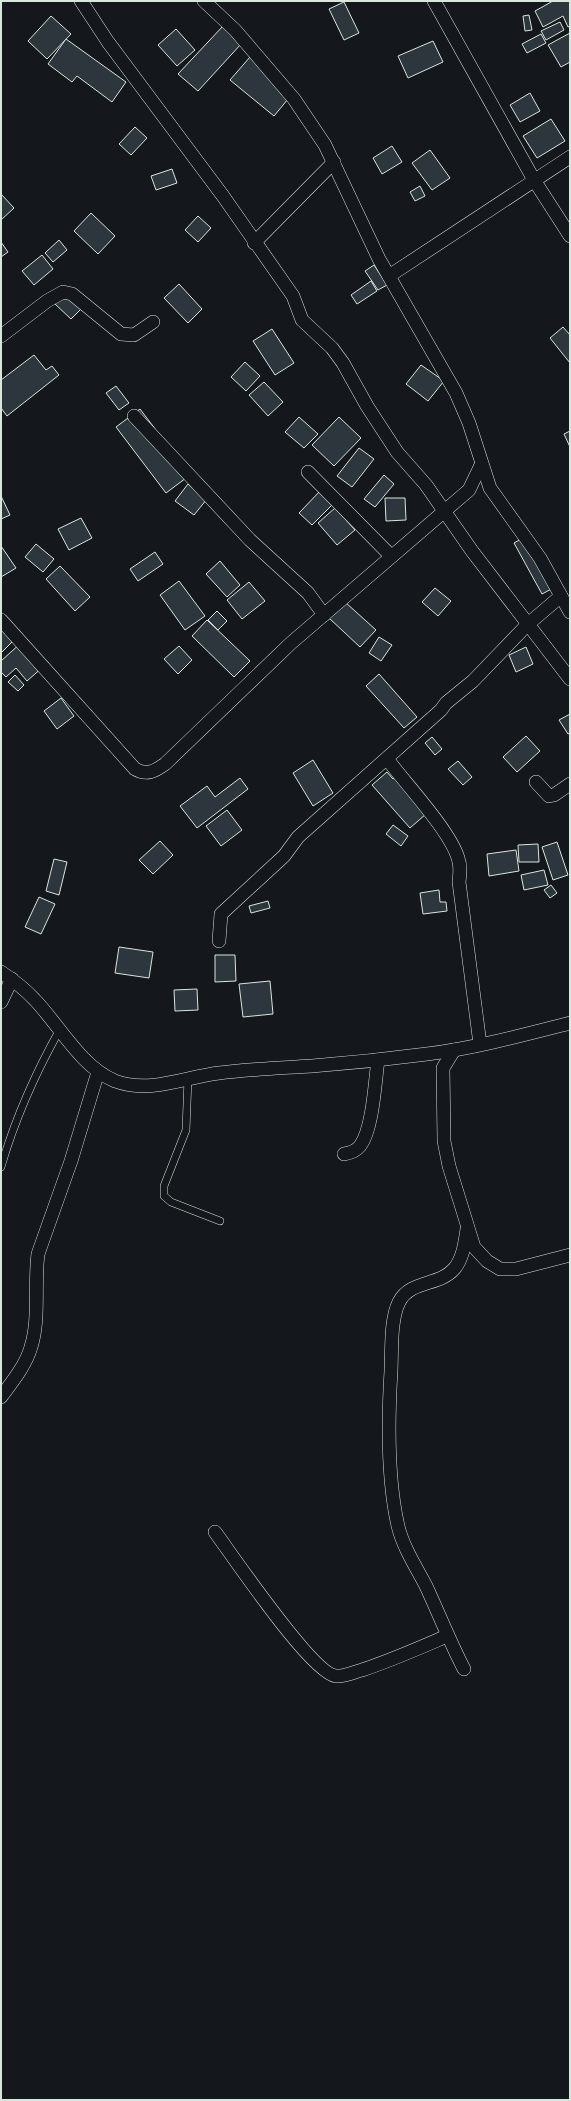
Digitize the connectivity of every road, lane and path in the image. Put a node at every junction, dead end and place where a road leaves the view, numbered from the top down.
1 (81, 1) edge
2 (434, 1) edge
3 (206, 2) edge
4 (570, 157) edge
5 (334, 162) junction
6 (534, 180) junction
7 (570, 236) edge
8 (254, 243) junction
9 (389, 276) junction
10 (153, 322) dead end
11 (1, 336) edge
12 (134, 416) dead end
13 (481, 465) junction
14 (308, 472) dead end
15 (490, 488) junction
16 (469, 490) junction
17 (445, 510) junction
18 (391, 556) junction
19 (561, 596) junction
20 (570, 612) edge
21 (324, 615) junction
22 (1, 620) edge
23 (527, 625) junction
24 (570, 680) edge
25 (388, 760) junction
26 (536, 782) dead end
27 (570, 784) edge
28 (219, 941) dead end
29 (6, 976) edge
30 (1, 1002) edge
31 (570, 1023) edge
32 (59, 1031) junction
33 (480, 1044) junction
34 (454, 1050) junction
35 (428, 1054) junction
36 (378, 1060) junction
37 (444, 1068) junction
38 (98, 1072) junction
39 (188, 1078) junction
40 (344, 1154) dead end
41 (1, 1167) edge
42 (220, 1221) dead end
43 (467, 1229) junction
44 (570, 1255) edge
45 (1, 1397) edge
46 (215, 1532) dead end
47 (447, 1636) junction
48 (464, 1669) dead end

1 - 8 street
2 - 6 street
3 - 5 street
4 - 6 street
5 - 8 street
5 - 9 street
6 - 7 street
6 - 9 street
8 - 17 street
9 - 13 street
10 - 11 street
12 - 21 street
13 - 15 street
13 - 16 street
14 - 18 street
15 - 16 street
15 - 19 street
16 - 17 street
17 - 18 street
17 - 23 street
18 - 21 street
19 - 20 street
19 - 23 street
21 - 22 street
23 - 24 street
23 - 25 street
25 - 28 street
25 - 33 street
26 - 27 street
29 - 30 street
29 - 32 street
31 - 33 street
32 - 38 street
32 - 41 lane
33 - 34 street
34 - 35 street
34 - 37 street
35 - 36 street
35 - 37 street
36 - 39 street
36 - 40 street
37 - 43 street
38 - 39 street
38 - 45 street
39 - 42 lane
43 - 44 street
43 - 47 street
46 - 47 street
47 - 48 street

